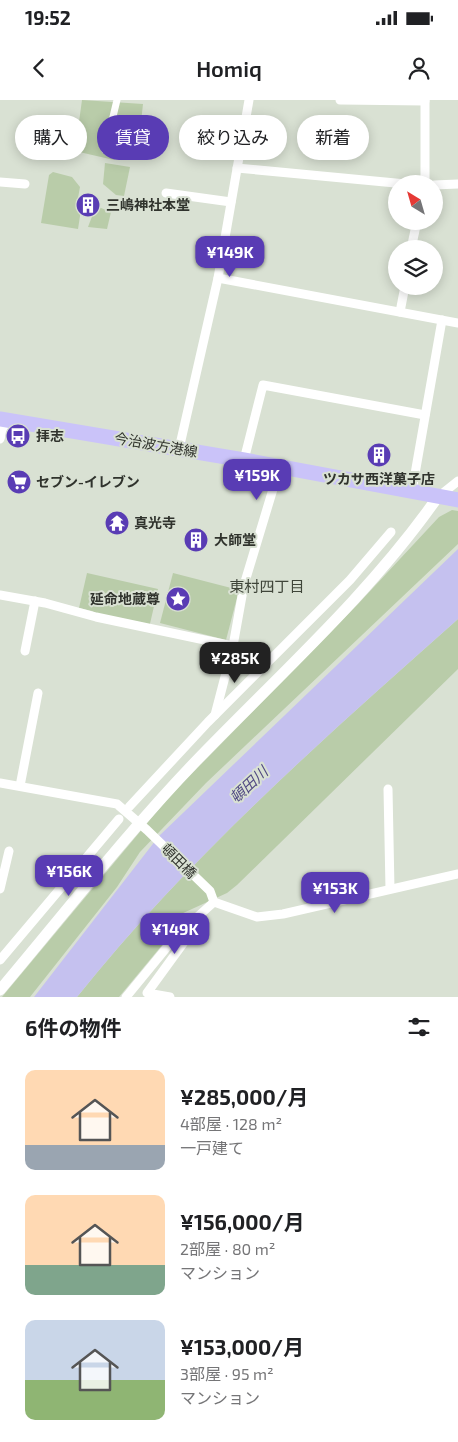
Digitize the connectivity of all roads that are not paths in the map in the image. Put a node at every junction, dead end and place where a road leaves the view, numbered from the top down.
1 (117, 100) edge
2 (249, 100) edge
3 (340, 100) edge
4 (425, 101) edge
5 (113, 115) edge
6 (237, 168) junction
7 (425, 175) edge
8 (0, 182) edge
9 (388, 182) edge
10 (25, 184) dead end
11 (458, 184) edge
12 (443, 185) edge
13 (166, 192) dead end
14 (231, 202) junction
15 (218, 278) junction
16 (403, 295) edge
17 (400, 312) junction
18 (442, 320) junction
19 (458, 323) edge
20 (425, 415) junction
21 (3, 419) edge
22 (0, 439) edge
23 (179, 450) junction
24 (244, 460) junction
25 (280, 466) junction
26 (458, 481) edge
27 (412, 491) junction
28 (437, 498) junction
29 (458, 500) edge
30 (391, 532) dead end
31 (0, 595) edge
32 (35, 601) junction
33 (233, 646) junction
34 (25, 651) dead end
35 (38, 693) dead end
36 (214, 716) junction
37 (0, 783) edge
38 (20, 786) junction
39 (388, 789) dead end
40 (129, 807) dead end
41 (119, 819) dead end
42 (143, 827) junction
43 (9, 851) dead end
44 (458, 874) edge
45 (0, 889) edge
46 (390, 889) junction
47 (214, 902) junction
48 (191, 923) junction
49 (1, 959) edge
50 (0, 990) edge
51 (126, 997) edge
52 (170, 997) edge

1 - 5 street
2 - 6 street
3 - 4 street
4 - 7 street
6 - 9 street
6 - 14 street
8 - 10 street
11 - 12 street
13 - 14 street
14 - 15 street
15 - 17 street
15 - 23 street
16 - 17 street
17 - 18 street
18 - 19 street
18 - 20 street
20 - 24 street
20 - 27 street
21 - 22 street
21 - 23 main road, 今治波方港線
23 - 24 main road, 今治波方港線
24 - 25 main road, 今治波方港線
25 - 27 main road, 今治波方港線
25 - 33 street
26 - 28 street
27 - 28 main road, 今治波方港線
28 - 29 main road, 今治波方港線
28 - 42 street
30 - 36 street
31 - 32 street
32 - 33 street
32 - 34 street
33 - 36 street
35 - 38 street
36 - 40 street
37 - 38 street, 頓田橋
38 - 42 street, 頓田橋
39 - 46 street
41 - 49 street
42 - 47 street, 頓田橋
42 - 50 street
43 - 45 street
44 - 46 street
46 - 47 street
47 - 48 street
48 - 51 street
48 - 52 street

